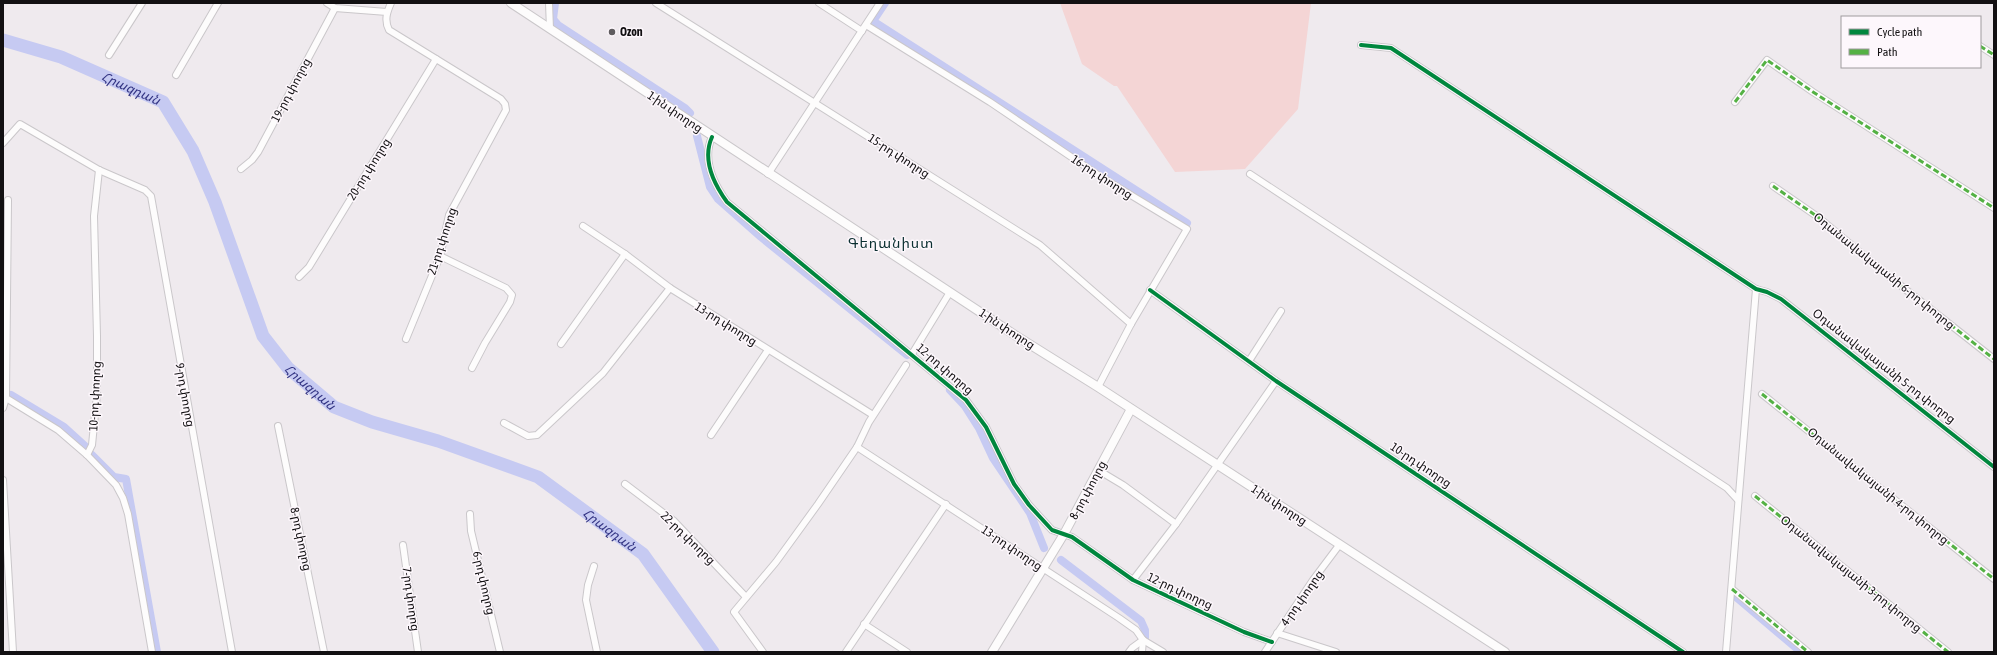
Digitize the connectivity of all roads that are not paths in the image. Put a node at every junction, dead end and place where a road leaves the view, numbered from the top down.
1 (142, 3) edge
2 (218, 3) edge
3 (327, 3) edge
4 (391, 3) edge
5 (511, 3) edge
6 (549, 3) edge
7 (656, 3) edge
8 (818, 3) edge
9 (880, 3) edge
10 (335, 8) junction
11 (387, 12) junction
12 (866, 25) junction
13 (550, 29) junction
14 (862, 30) junction
15 (1362, 45) dead end
16 (1981, 47) edge
17 (108, 55) dead end
18 (1994, 55) edge
19 (436, 59) junction
20 (176, 75) dead end
21 (815, 102) junction
22 (1735, 102) dead end
23 (712, 136) junction
24 (3, 143) edge
25 (241, 169) dead end
26 (99, 170) junction
27 (768, 174) junction
28 (1250, 174) dead end
29 (1773, 186) dead end
30 (8, 200) dead end
31 (1994, 208) edge
32 (584, 226) dead end
33 (625, 254) junction
34 (440, 256) junction
35 (299, 277) dead end
36 (670, 288) junction
37 (1150, 290) junction
38 (1756, 290) junction
39 (950, 292) junction
40 (1281, 311) dead end
41 (1131, 324) junction
42 (406, 339) dead end
43 (561, 344) dead end
44 (768, 350) junction
45 (912, 354) junction
46 (1994, 359) edge
47 (1249, 361) junction
48 (906, 365) dead end
49 (472, 368) dead end
50 (1276, 381) junction
51 (1098, 387) junction
52 (1762, 394) dead end
53 (6, 398) junction
54 (3, 408) edge
55 (1131, 409) junction
56 (873, 415) junction
57 (504, 423) dead end
58 (278, 426) dead end
59 (711, 435) dead end
60 (857, 447) junction
61 (87, 454) junction
62 (1216, 465) junction
63 (1994, 467) edge
64 (1098, 470) junction
65 (3, 480) edge
66 (625, 484) dead end
67 (1755, 496) dead end
68 (1738, 500) junction
69 (946, 504) junction
70 (470, 514) dead end
71 (1176, 524) junction
72 (1064, 534) junction
73 (1340, 544) junction
74 (403, 545) dead end
75 (594, 566) dead end
76 (1043, 569) junction
77 (1994, 579) edge
78 (1133, 580) junction
79 (1732, 589) junction
80 (746, 597) junction
81 (864, 624) junction
82 (1277, 633) junction
83 (1143, 640) junction
84 (1272, 642) junction
85 (12, 652) edge
86 (152, 652) edge
87 (232, 652) edge
88 (324, 652) edge
89 (418, 652) edge
90 (500, 652) edge
91 (597, 652) edge
92 (763, 652) edge
93 (846, 652) edge
94 (907, 652) edge
95 (992, 652) edge
96 (1129, 652) edge
97 (1142, 652) edge
98 (1163, 652) edge
99 (1265, 652) edge
100 (1336, 652) edge
101 (1505, 652) edge
102 (1683, 652) edge
103 (1726, 652) edge
104 (1808, 652) edge
105 (1948, 652) edge

1 - 17 street
2 - 20 street
3 - 10 street
4 - 11 street
5 - 13 main road, 1-ին փողոց
6 - 13 street
7 - 21 street, 15-րդ փողոց
8 - 14 street
9 - 12 street
10 - 11 street
10 - 25 street, 19-րդ փողոց
11 - 19 street
12 - 14 street
12 - 37 street, 16-րդ փողոց
13 - 23 main road, 1-ին փողոց
14 - 21 street
15 - 38 street, Օդանավակայանի 5-րդ փողոց
16 - 18 street
19 - 34 street, 21-րդ փողոց
19 - 35 street, 20-րդ փողոց
21 - 27 street
21 - 41 street, 15-րդ փողոց
22 - 31 street
23 - 27 main road, 1-ին փողոց
23 - 45 street, 12-րդ փողոց
24 - 26 street
26 - 61 street, 10-րդ փողոց
26 - 87 street, 9-րդ փողոց
27 - 39 main road, 1-ին փողոց
28 - 68 street
29 - 46 street, Օդանավակայանի 6-րդ փողոց
30 - 53 street
32 - 33 street, 13-րդ փողոց
33 - 36 street, 13-րդ փողոց
33 - 43 street
34 - 42 street, 21-րդ փողոց
34 - 49 street
36 - 44 street, 13-րդ փողոց
36 - 57 street
37 - 41 street, 16-րդ փողոց
37 - 47 street, 10-րդ փողոց
38 - 63 street, Օդանավակայանի 5-րդ փողոց
38 - 68 street
39 - 45 street
39 - 51 main road, 1-ին փողոց
40 - 47 street
41 - 51 street, 16-րդ փողոց
44 - 56 street, 13-րդ փողոց
44 - 59 street
45 - 72 street, 12-րդ փողոց
47 - 50 street, 10-րդ փողոց
48 - 56 street
50 - 62 street
50 - 102 street, 10-րդ փողոց
51 - 55 main road, 1-ին փողոց
52 - 77 street, Օդանավակայանի 4-րդ փողոց
53 - 54 street
53 - 61 street
55 - 62 main road, 1-ին փողոց
55 - 64 main road, 8-րդ փողոց
56 - 60 street
58 - 88 street, 8-րդ փողոց
60 - 69 street, 13-րդ փողոց
60 - 80 street
61 - 86 street
62 - 71 street
62 - 73 main road, 1-ին փողոց
64 - 71 street
64 - 72 main road, 8-րդ փողոց
65 - 85 street
66 - 80 street, 22-րդ փողոց
67 - 105 street, Օդանավակայանի 3-րդ փողոց
68 - 79 street
69 - 76 street, 13-րդ փողոց
69 - 81 street
70 - 90 street, 6-րդ փողոց
71 - 78 street
72 - 76 main road, 8-րդ փողոց
72 - 78 street, 12-րդ փողոց
73 - 82 street, 4-րդ փողոց
73 - 101 main road, 1-ին փողոց
74 - 89 street, 7-րդ փողոց
75 - 91 street
76 - 83 street, 13-րդ փողոց
76 - 95 main road, 8-րդ փողոց
78 - 84 street, 12-րդ փողոց
79 - 103 street
79 - 104 street
80 - 92 street
81 - 93 street
81 - 94 street
82 - 84 street, 4-րդ փողոց
82 - 100 street
83 - 96 street
83 - 97 street
83 - 98 street, 13-րդ փողոց
84 - 99 street, 4-րդ փողոց

